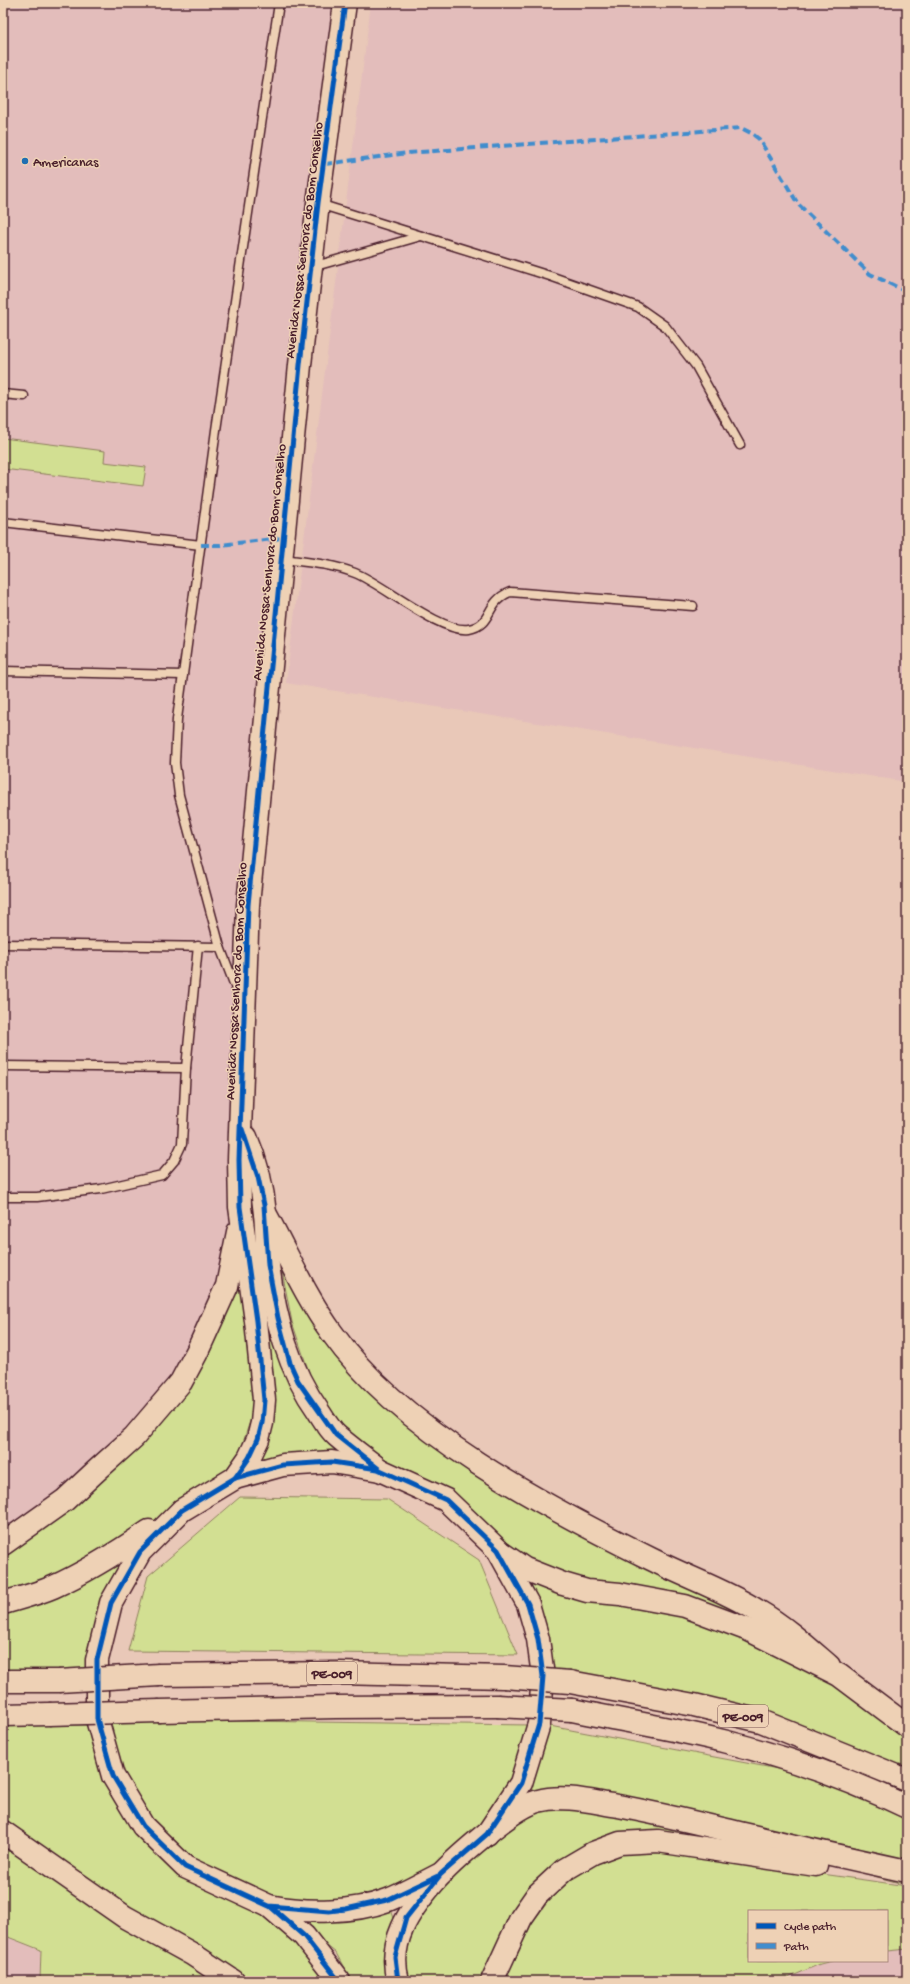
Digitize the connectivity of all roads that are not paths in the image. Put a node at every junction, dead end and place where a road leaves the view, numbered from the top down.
1 (279, 3) edge
2 (345, 4) edge
3 (318, 203) junction
4 (421, 236) junction
5 (311, 267) junction
6 (3, 394) edge
7 (24, 396) dead end
8 (740, 445) dead end
9 (3, 522) edge
10 (201, 545) junction
11 (280, 559) junction
12 (693, 606) dead end
13 (3, 671) edge
14 (184, 675) junction
15 (3, 944) edge
16 (198, 946) junction
17 (220, 947) junction
18 (244, 1008) junction
19 (3, 1066) edge
20 (186, 1068) junction
21 (241, 1126) junction
22 (3, 1197) edge
23 (265, 1213) junction
24 (241, 1217) junction
25 (380, 1470) junction
26 (235, 1478) junction
27 (182, 1510) junction
28 (3, 1544) edge
29 (498, 1550) junction
30 (3, 1603) edge
31 (839, 1675) junction
32 (3, 1681) edge
33 (3, 1714) edge
34 (907, 1726) edge
35 (907, 1780) edge
36 (907, 1807) edge
37 (3, 1832) edge
38 (487, 1834) junction
39 (876, 1864) junction
40 (907, 1870) edge
41 (441, 1874) junction
42 (269, 1906) junction
43 (233, 1981) edge
44 (339, 1981) edge
45 (398, 1981) edge
46 (492, 1981) edge

1 - 10 lane
2 - 3 main road, Avenida Nossa Senhora do Bom Conselho
3 - 4 lane
3 - 5 main road, Avenida Nossa Senhora do Bom Conselho
4 - 5 lane
4 - 8 lane
5 - 11 main road, Avenida Nossa Senhora do Bom Conselho
6 - 7 lane
9 - 10 lane
10 - 14 lane
11 - 12 lane
11 - 18 main road, Avenida Nossa Senhora do Bom Conselho
13 - 14 lane
14 - 17 lane
15 - 16 lane
16 - 17 lane
16 - 20 lane
17 - 18 lane
18 - 21 main road, Avenida Nossa Senhora do Bom Conselho
19 - 20 lane
20 - 22 lane
21 - 23 main road
21 - 24 main road, Avenida Nossa Senhora do Bom Conselho
23 - 25 main road
23 - 31 main road
24 - 26 main road
24 - 28 main road
25 - 26 main road
25 - 29 main road
26 - 27 main road
27 - 30 main road
27 - 42 main road
29 - 31 main road
29 - 38 main road
31 - 34 main road
32 - 35 main road, PE-009, bridge
33 - 36 main road, PE-009, bridge
37 - 43 main road
38 - 39 main road
38 - 41 main road
39 - 40 main road
39 - 46 main road
41 - 42 main road
41 - 45 main road
42 - 44 main road

